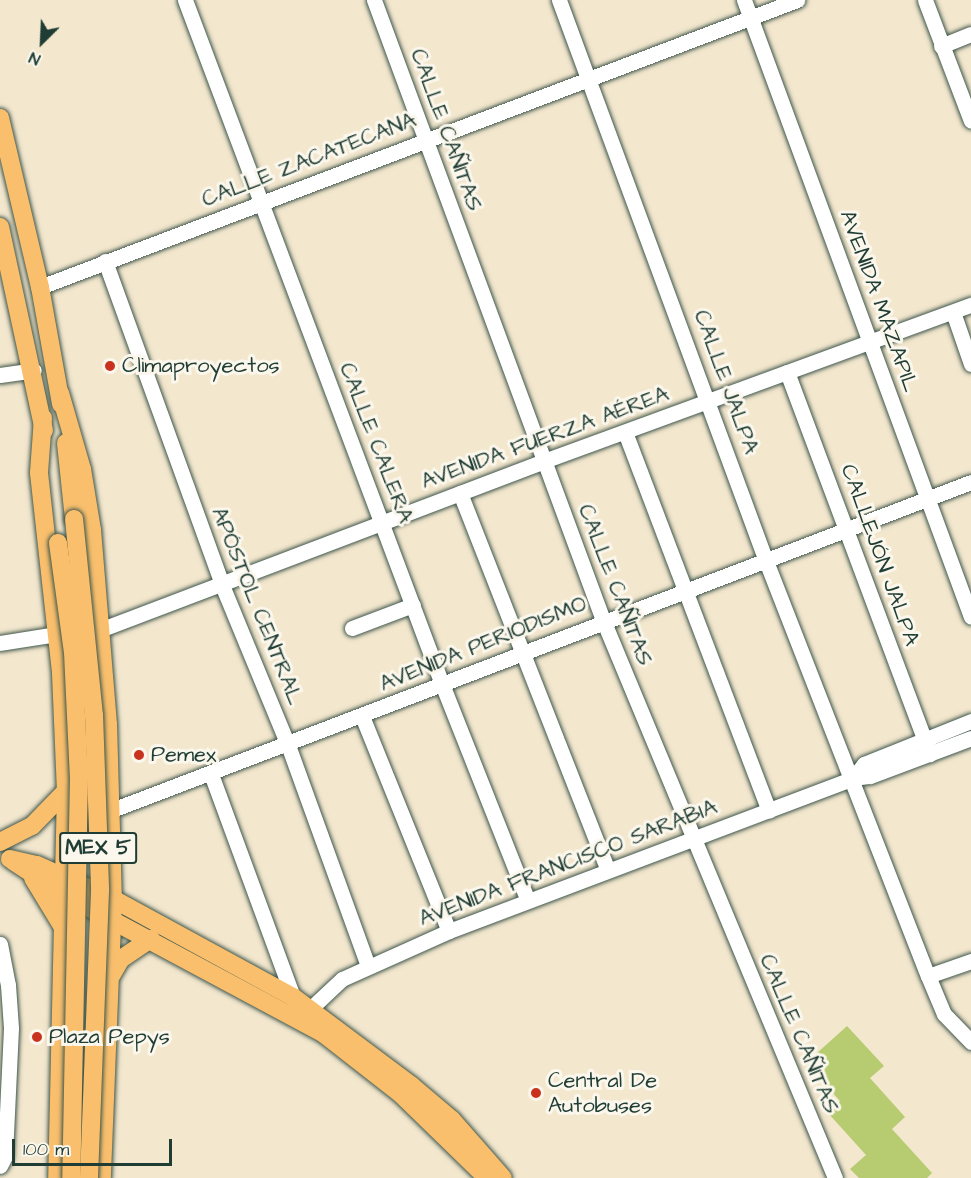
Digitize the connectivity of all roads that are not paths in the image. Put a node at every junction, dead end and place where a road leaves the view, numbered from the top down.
1 (185, 0) edge
2 (374, 0) edge
3 (560, 0) edge
4 (744, 0) edge
5 (797, 0) edge
6 (925, 0) edge
7 (750, 17) junction
8 (971, 34) edge
9 (941, 46) junction
10 (590, 78) junction
11 (0, 118) edge
12 (971, 121) edge
13 (426, 140) junction
14 (262, 203) junction
15 (0, 227) edge
16 (105, 261) junction
17 (40, 287) junction
18 (971, 305) edge
19 (952, 312) junction
20 (870, 342) junction
21 (971, 364) edge
22 (34, 370) junction
23 (787, 372) junction
24 (0, 375) edge
25 (60, 393) junction
26 (710, 401) junction
27 (43, 418) junction
28 (625, 432) junction
29 (544, 461) junction
30 (971, 482) edge
31 (460, 493) junction
32 (926, 499) junction
33 (382, 523) junction
34 (847, 529) junction
35 (766, 561) junction
36 (222, 585) junction
37 (682, 590) junction
38 (413, 604) junction
39 (971, 617) edge
40 (603, 621) junction
41 (352, 628) dead end
42 (102, 629) junction
43 (57, 634) junction
44 (0, 643) edge
45 (523, 654) junction
46 (442, 684) junction
47 (363, 716) junction
48 (971, 721) edge
49 (971, 738) edge
50 (288, 745) junction
51 (927, 747) junction
52 (211, 774) junction
53 (853, 778) junction
54 (66, 791) junction
55 (112, 810) junction
56 (769, 811) junction
57 (693, 840) junction
58 (0, 842) edge
59 (5, 856) edge
60 (608, 870) junction
61 (32, 876) junction
62 (114, 876) junction
63 (65, 886) junction
64 (114, 899) junction
65 (528, 901) junction
66 (149, 919) junction
67 (113, 920) junction
68 (65, 931) junction
69 (449, 931) junction
70 (151, 939) junction
71 (0, 944) edge
72 (971, 961) edge
73 (368, 966) junction
74 (928, 976) junction
75 (110, 977) junction
76 (4, 986) edge
77 (293, 997) junction
78 (310, 1009) junction
79 (971, 1042) edge
80 (0, 1166) edge
81 (57, 1178) edge
82 (71, 1178) edge
83 (89, 1178) edge
84 (102, 1178) edge
85 (487, 1178) edge
86 (504, 1178) edge
87 (835, 1178) edge

1 - 14 street, CALLE CALERA
2 - 13 street, CALLE CAÑITAS
3 - 10 street, CALLE JALPA
4 - 7 street, AVENIDA MAZAPIL
5 - 7 street, CALLE ZACATECANA
6 - 9 street
7 - 10 street, CALLE ZACATECANA
7 - 20 street, AVENIDA MAZAPIL
8 - 9 street
9 - 12 street
10 - 13 street, CALLE ZACATECANA
10 - 26 street, CALLE JALPA
11 - 17 main road, MEX 5
13 - 14 street, CALLE ZACATECANA
13 - 29 street, CALLE CAÑITAS
14 - 16 street, CALLE ZACATECANA
14 - 33 street, CALLE CALERA
15 - 22 main road, MEX 5
16 - 17 street, CALLE ZACATECANA
16 - 36 street, APÓSTOL CENTRAL
17 - 25 main road, MEX 5
18 - 19 street, AVENIDA FUERZA AÉREA
19 - 20 street, AVENIDA FUERZA AÉREA
19 - 21 street
20 - 23 street, AVENIDA FUERZA AÉREA
20 - 32 street, AVENIDA MAZAPIL
22 - 24 street
22 - 27 main road, MEX 5
23 - 26 street, AVENIDA FUERZA AÉREA
23 - 34 street, CALLEJÓN JALPA
25 - 42 main road
25 - 83 main road, MEX 5, bridge
26 - 28 street, AVENIDA FUERZA AÉREA
26 - 35 street, CALLE JALPA
27 - 43 main road
27 - 82 main road, MEX 5, bridge
28 - 29 street, AVENIDA FUERZA AÉREA
28 - 37 street
29 - 31 street, AVENIDA FUERZA AÉREA
29 - 40 street, CALLE CAÑITAS
30 - 32 street, AVENIDA PERIODISMO
31 - 33 street, AVENIDA FUERZA AÉREA
31 - 45 street
32 - 34 street, AVENIDA PERIODISMO
32 - 39 street, AVENIDA MAZAPIL
33 - 36 street, AVENIDA FUERZA AÉREA
33 - 38 street, CALLE CALERA
34 - 35 street, AVENIDA PERIODISMO
34 - 51 street, CALLEJÓN JALPA
35 - 37 street, AVENIDA PERIODISMO
35 - 53 street, CALLE JALPA
36 - 42 street, AVENIDA FUERZA AÉREA
36 - 50 street, APÓSTOL CENTRAL
37 - 40 street, AVENIDA PERIODISMO
37 - 56 street
38 - 41 street
38 - 46 street, CALLE CALERA
40 - 45 street, AVENIDA PERIODISMO
40 - 57 street, CALLE CAÑITAS
42 - 55 main road
43 - 44 street
43 - 54 main road
45 - 46 street, AVENIDA PERIODISMO
45 - 60 street
46 - 47 street, AVENIDA PERIODISMO
46 - 65 street, CALLE CALERA
47 - 50 street, AVENIDA PERIODISMO
47 - 69 street
48 - 51 street, AVENIDA FRANCISCO SARABIA
49 - 51 street, AVENIDA FRANCISCO SARABIA
50 - 52 street, AVENIDA PERIODISMO
50 - 73 street, APÓSTOL CENTRAL
51 - 53 street, AVENIDA FRANCISCO SARABIA
52 - 55 street, AVENIDA PERIODISMO
52 - 77 street
53 - 56 street, AVENIDA FRANCISCO SARABIA
53 - 74 street, CALLE JALPA
54 - 58 main road
54 - 63 main road
55 - 62 main road
56 - 57 street, AVENIDA FRANCISCO SARABIA
57 - 60 street, AVENIDA FRANCISCO SARABIA
57 - 87 street, CALLE CAÑITAS
59 - 61 main road
59 - 63 main road
60 - 65 street, AVENIDA FRANCISCO SARABIA
61 - 63 main road
61 - 68 main road
62 - 64 main road
62 - 66 main road
63 - 64 main road
63 - 67 main road
63 - 68 main road
64 - 66 main road
64 - 67 main road
65 - 69 street, AVENIDA FRANCISCO SARABIA
66 - 77 main road
67 - 70 main road
67 - 75 main road
68 - 81 main road
69 - 73 street, AVENIDA FRANCISCO SARABIA
70 - 75 main road
70 - 85 main road
71 - 76 street
72 - 74 street
73 - 78 street, AVENIDA FRANCISCO SARABIA
74 - 79 street, CALLE JALPA
75 - 84 main road
76 - 80 street
77 - 78 main road
78 - 86 main road

